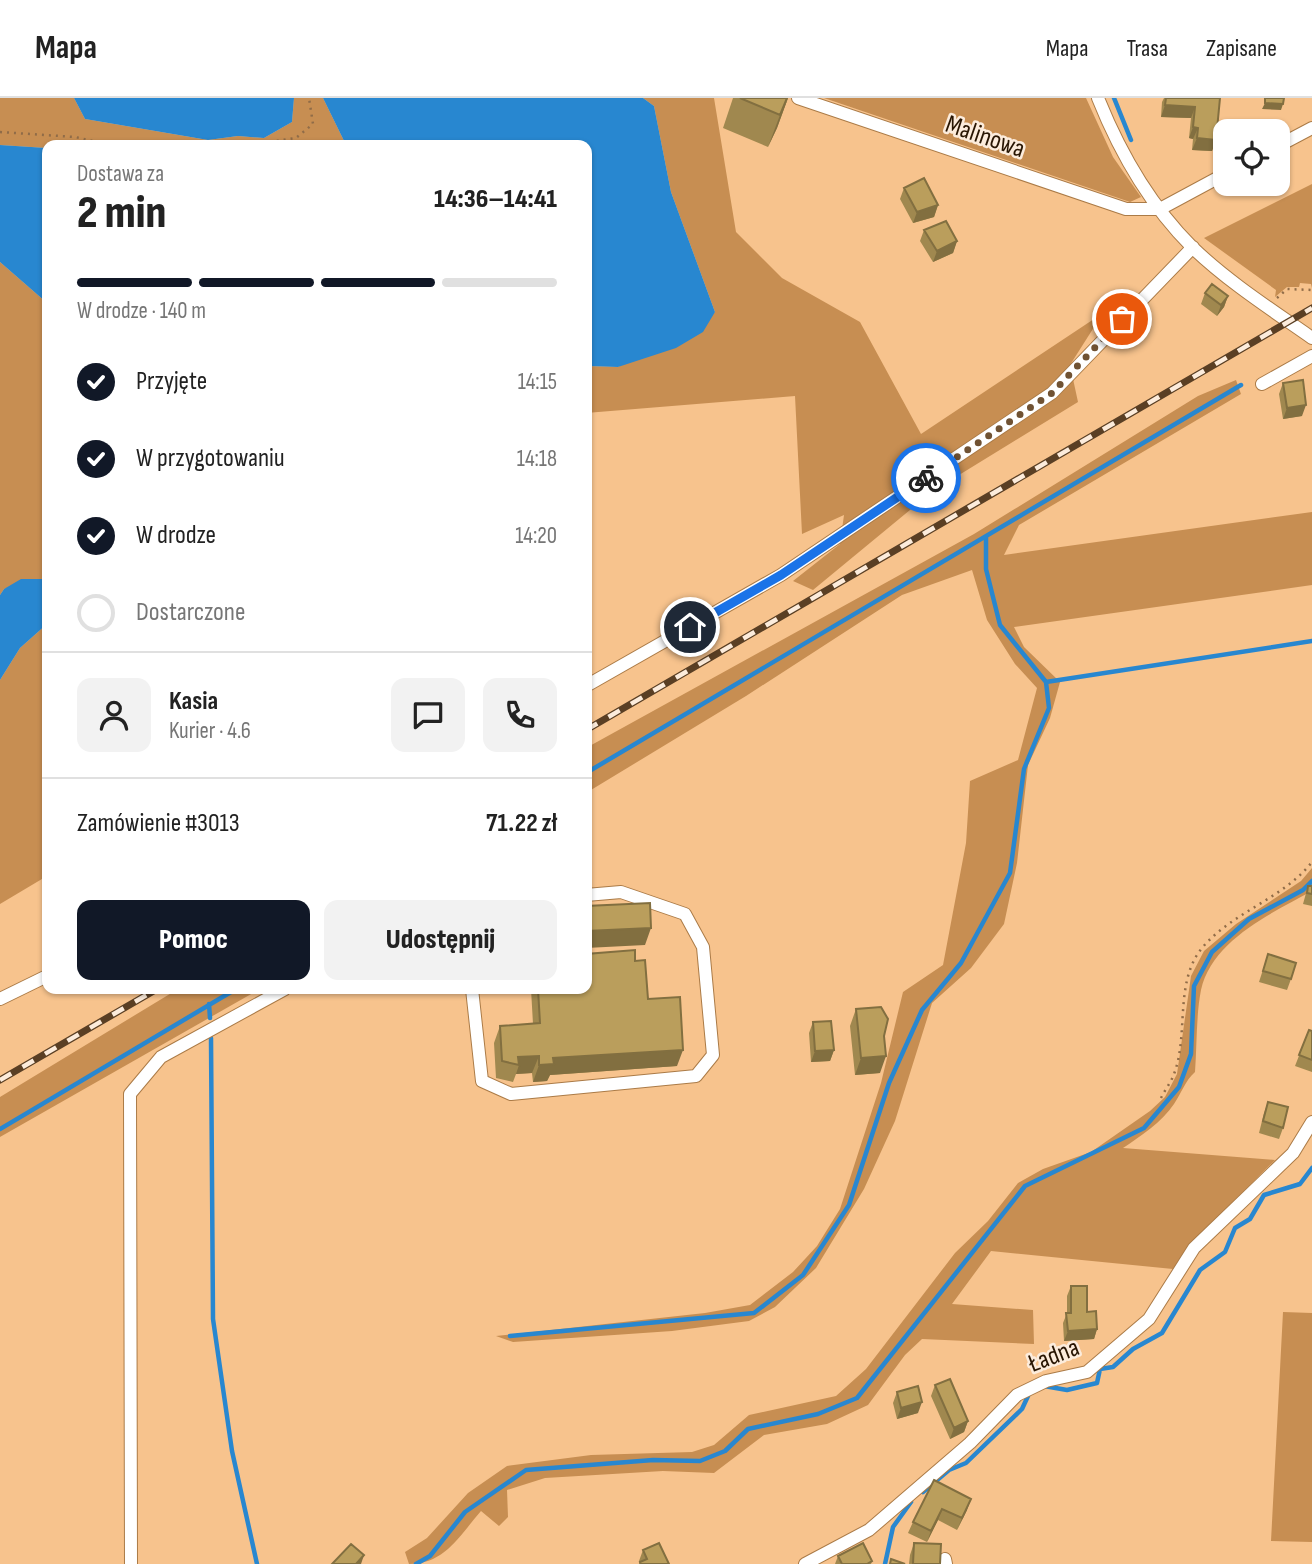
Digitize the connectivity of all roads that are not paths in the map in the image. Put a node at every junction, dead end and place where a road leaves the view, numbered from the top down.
1 (798, 98) edge
2 (1098, 98) edge
3 (1312, 128) edge
4 (1290, 140) edge
5 (1213, 180) edge
6 (1160, 209) junction
7 (1193, 247) junction
8 (1312, 338) edge
9 (1312, 356) edge
10 (1262, 384) dead end
11 (592, 683) edge
12 (592, 894) edge
13 (42, 978) edge
14 (276, 994) edge
15 (473, 994) edge
16 (0, 999) edge
17 (1312, 1122) edge
18 (131, 1564) edge
19 (805, 1564) edge

1 - 6 street, Malinowa
2 - 6 street
3 - 4 street
5 - 6 street
6 - 7 street
7 - 8 street
7 - 11 street
9 - 10 street
12 - 15 street
13 - 16 street
14 - 18 street
17 - 19 street, Ładna

